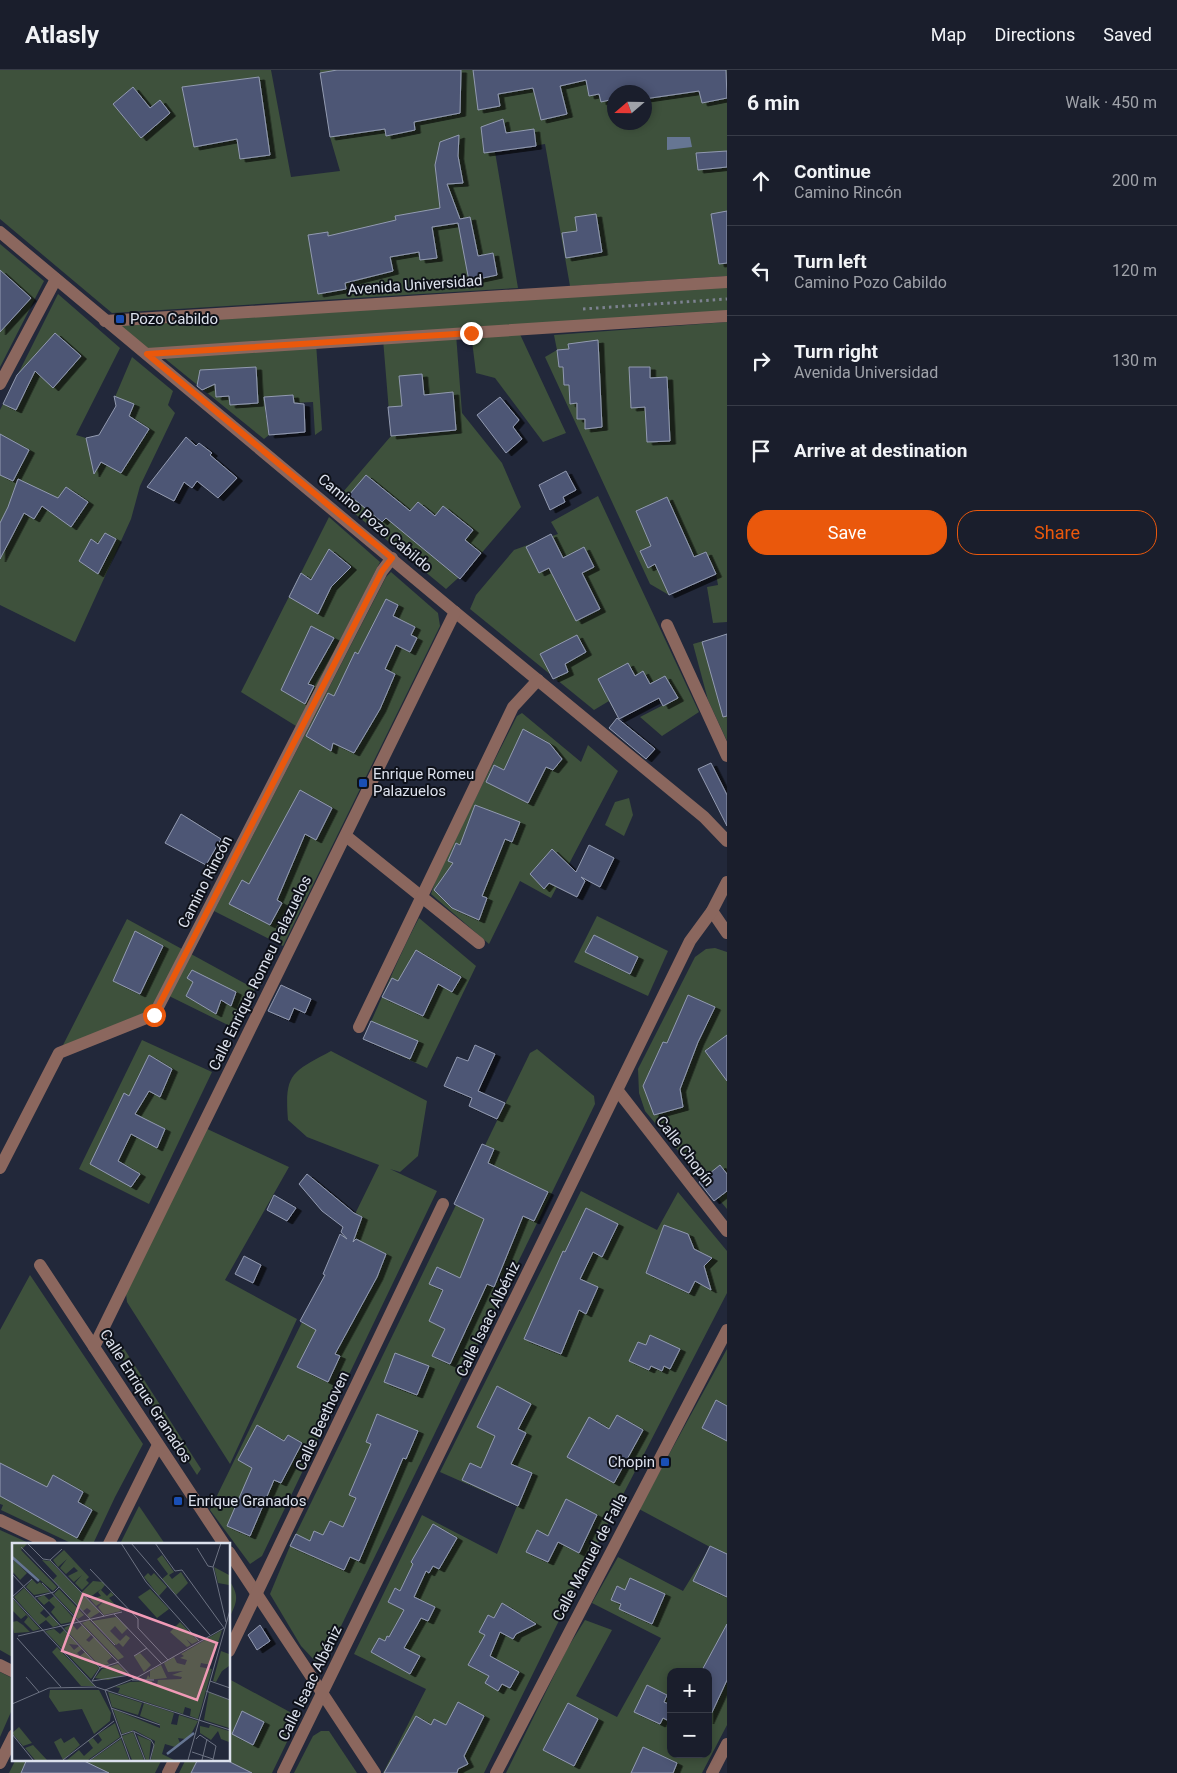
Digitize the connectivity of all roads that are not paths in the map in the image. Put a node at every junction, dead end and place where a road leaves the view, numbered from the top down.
1 (0, 232) edge
2 (56, 278) junction
3 (727, 282) edge
4 (727, 316) edge
5 (105, 321) junction
6 (147, 354) junction
7 (0, 384) edge
8 (392, 558) junction
9 (455, 612) junction
10 (666, 625) dead end
11 (538, 680) junction
12 (727, 756) edge
13 (346, 836) junction
14 (727, 841) edge
15 (727, 882) edge
16 (420, 896) junction
17 (712, 911) junction
18 (727, 933) edge
19 (479, 943) dead end
20 (359, 1027) dead end
21 (618, 1091) junction
22 (0, 1168) edge
23 (443, 1204) dead end
24 (727, 1231) edge
25 (40, 1265) dead end
26 (727, 1330) edge
27 (94, 1347) junction
28 (158, 1445) junction
29 (0, 1520) edge
30 (49, 1543) edge
31 (109, 1543) edge
32 (223, 1543) edge
33 (230, 1554) edge
34 (257, 1594) junction
35 (230, 1649) edge
36 (0, 1666) edge
37 (12, 1671) edge
38 (323, 1694) junction
39 (12, 1739) edge
40 (727, 1744) edge
41 (174, 1760) edge
42 (0, 1763) edge
43 (168, 1773) edge
44 (283, 1773) edge
45 (375, 1773) edge
46 (496, 1773) edge
47 (712, 1773) edge

1 - 2 street, Camino Pozo Cabildo
2 - 5 street, Camino Pozo Cabildo
2 - 7 street
3 - 5 street, Avenida Universidad
4 - 6 street
5 - 6 street, Camino Pozo Cabildo
6 - 8 street, Camino Pozo Cabildo
8 - 9 street, Camino Pozo Cabildo
8 - 22 street, Camino Rincón
9 - 11 street, Camino Pozo Cabildo
9 - 13 street, Calle Enrique Romeu Palazuelos
10 - 12 street
11 - 14 street, Camino Pozo Cabildo
11 - 16 street
13 - 16 street
13 - 27 street, Calle Enrique Romeu Palazuelos
15 - 17 street, Calle Isaac Albéniz
16 - 19 street
16 - 20 street
17 - 18 street
17 - 21 street, Calle Isaac Albéniz
21 - 24 street, Calle Chopín
21 - 38 street, Calle Isaac Albéniz
23 - 34 street, Calle Beethoven
25 - 27 street, Calle Enrique Granados
26 - 46 street, Calle Manuel de Falla
27 - 28 street, Calle Enrique Granados
28 - 31 street
28 - 32 street, Calle Enrique Granados
29 - 30 street
33 - 34 street
34 - 35 street, Calle Beethoven
34 - 38 street
36 - 37 street
38 - 44 street, Calle Isaac Albéniz
38 - 45 street
39 - 42 street
40 - 47 street
41 - 43 street

